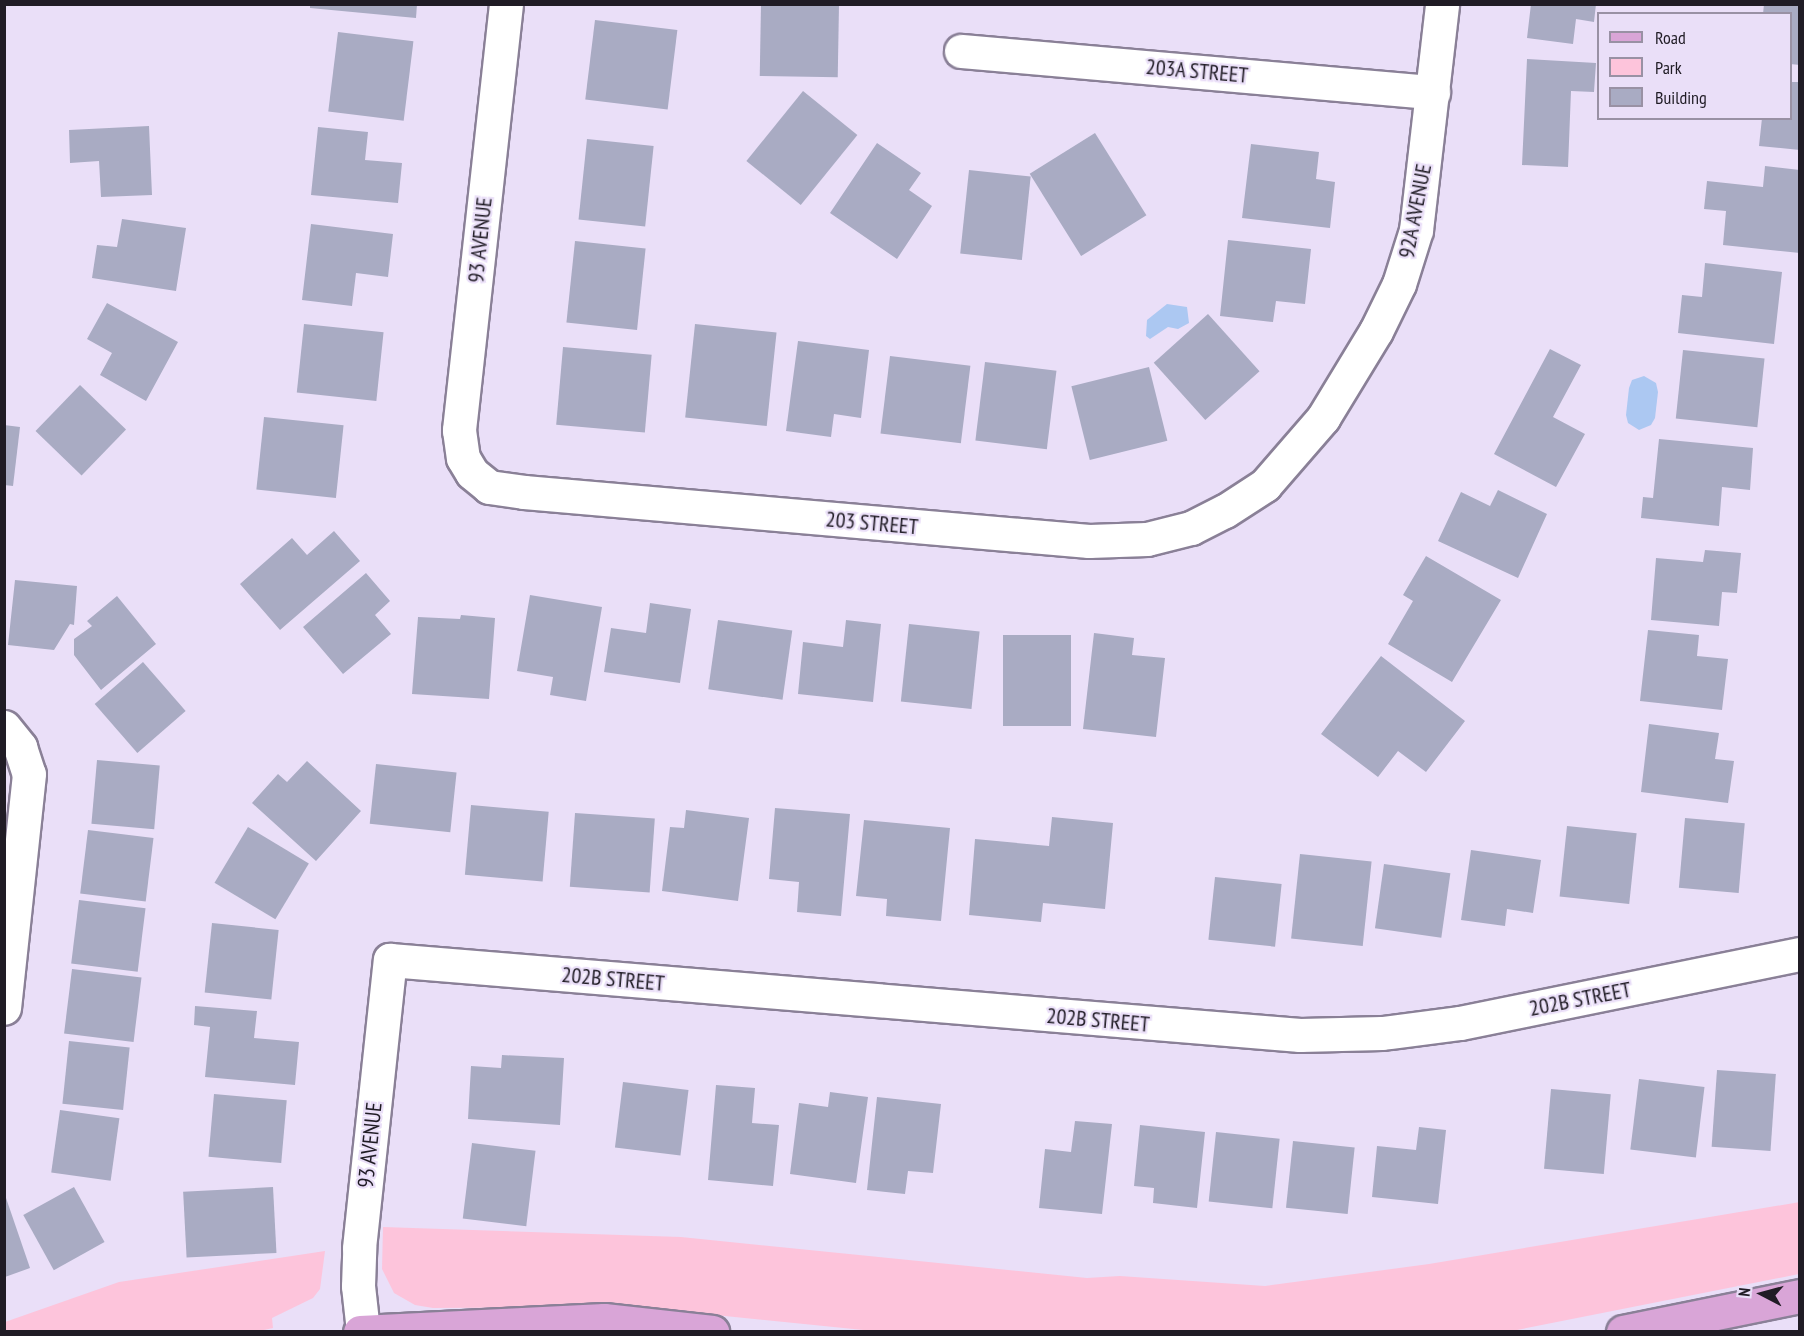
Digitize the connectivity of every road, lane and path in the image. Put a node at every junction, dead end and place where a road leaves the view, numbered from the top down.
1 (506, 4) edge
2 (1442, 4) edge
3 (961, 51) dead end
4 (1433, 92) junction
5 (472, 473) joint
6 (1265, 485) joint
7 (12, 737) edge
8 (1800, 954) edge
9 (390, 960) joint
10 (4, 1008) edge
11 (1800, 1296) edge
12 (362, 1331) edge
13 (712, 1332) edge
14 (1623, 1332) edge

1 - 5 street, 93 AVENUE
2 - 4 street, 92A AVENUE
3 - 4 street, 203A STREET
4 - 6 street, 92A AVENUE
5 - 6 street, 203 STREET
7 - 10 street
8 - 9 street, 202B STREET
9 - 12 street, 93 AVENUE
11 - 14 main road
12 - 13 main road

